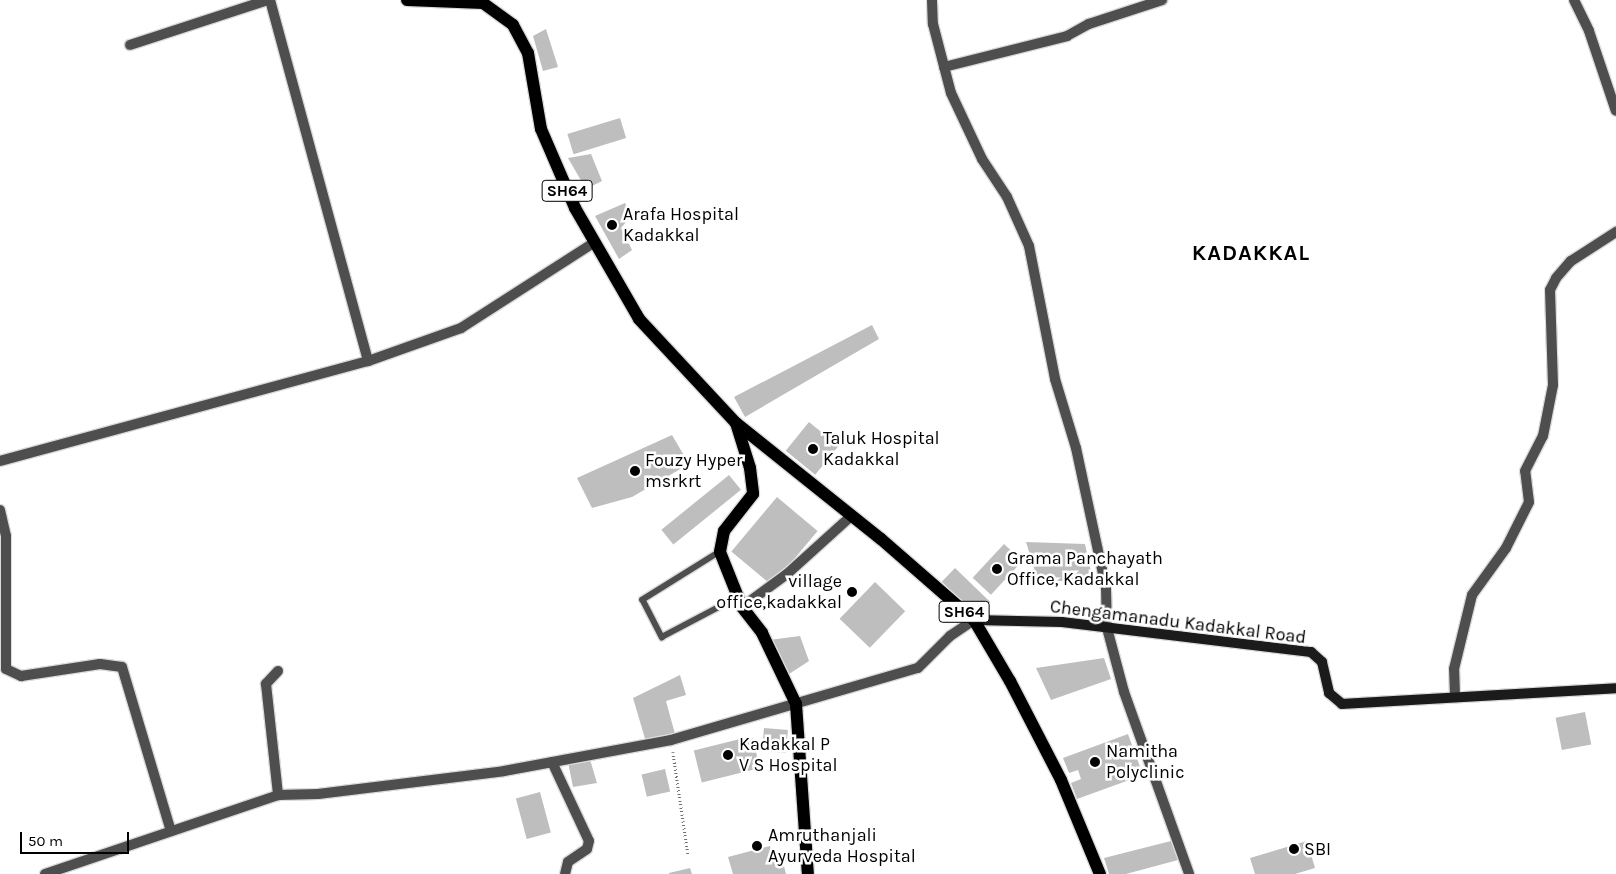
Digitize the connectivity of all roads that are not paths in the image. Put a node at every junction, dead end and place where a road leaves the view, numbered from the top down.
1 (269, 0) edge
2 (407, 0) edge
3 (932, 0) edge
4 (1162, 0) edge
5 (1574, 0) edge
6 (130, 45) dead end
7 (944, 67) junction
8 (1616, 111) edge
9 (1616, 232) edge
10 (595, 242) junction
11 (368, 361) junction
12 (736, 423) junction
13 (0, 461) edge
14 (0, 510) edge
15 (850, 517) junction
16 (720, 552) junction
17 (740, 602) junction
18 (974, 620) junction
19 (1107, 628) junction
20 (278, 671) dead end
21 (1616, 688) edge
22 (1454, 695) junction
23 (796, 704) junction
24 (552, 762) junction
25 (278, 795) junction
26 (172, 831) junction
27 (45, 874) edge
28 (565, 874) edge
29 (808, 874) edge
30 (1100, 874) edge
31 (1189, 874) edge

1 - 6 street
1 - 11 street
2 - 10 main road, SH64
3 - 7 street
4 - 7 street
5 - 8 street
7 - 19 street
9 - 22 street
10 - 11 street
10 - 12 main road, SH64
11 - 13 street
12 - 15 main road, SH64
12 - 16 main road
14 - 26 street
15 - 17 street
15 - 18 main road, SH64
16 - 17 main road
16 - 17 lane
17 - 23 main road
18 - 19 main road, Chengamanadu Kadakkal Road
18 - 23 street
18 - 30 main road, SH64
19 - 22 main road, Chengamanadu Kadakkal Road
19 - 31 street
20 - 25 street
21 - 22 main road, Chengamanadu Kadakkal Road
23 - 24 street
23 - 29 main road
24 - 25 street
24 - 28 street
25 - 26 street
26 - 27 street

